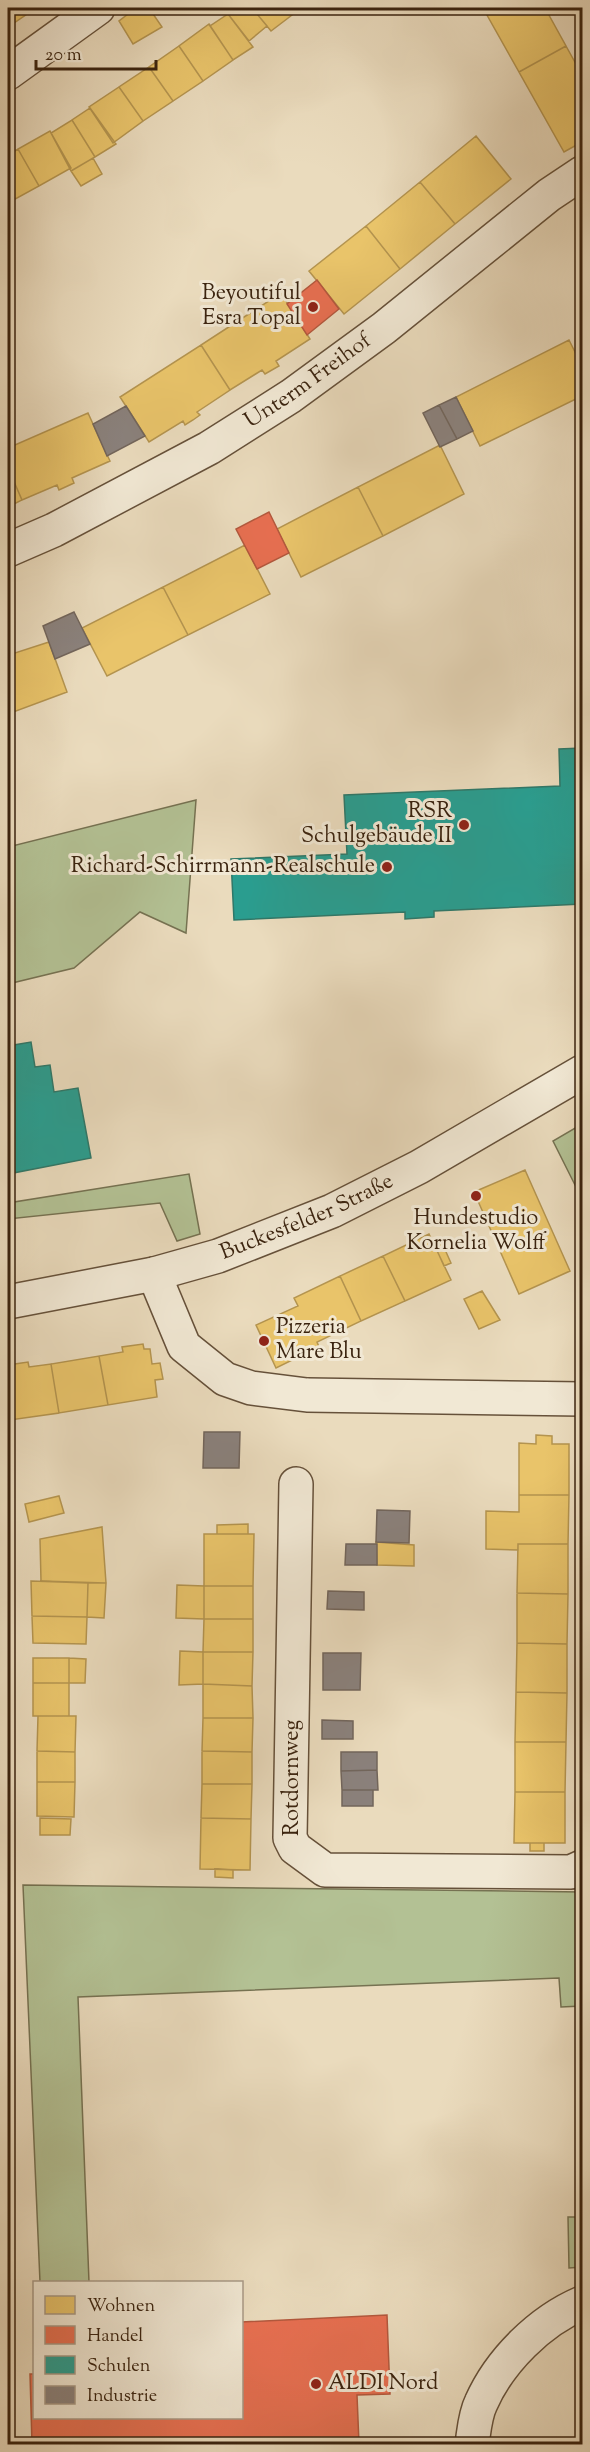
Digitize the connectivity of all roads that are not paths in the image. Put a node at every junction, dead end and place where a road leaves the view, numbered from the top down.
1 (98, 8) edge
2 (8, 73) edge
3 (582, 173) edge
4 (8, 550) edge
5 (582, 1072) edge
6 (154, 1274) junction
7 (8, 1302) edge
8 (582, 1399) edge
9 (296, 1484) dead end
10 (582, 1867) edge
11 (582, 2303) edge
12 (472, 2445) edge

1 - 2 street
3 - 4 street, Unterm Freihof
5 - 6 street, Buckesfelder Straße
6 - 7 street, Buckesfelder Straße
6 - 8 street
9 - 10 street, Rotdornweg
11 - 12 street

